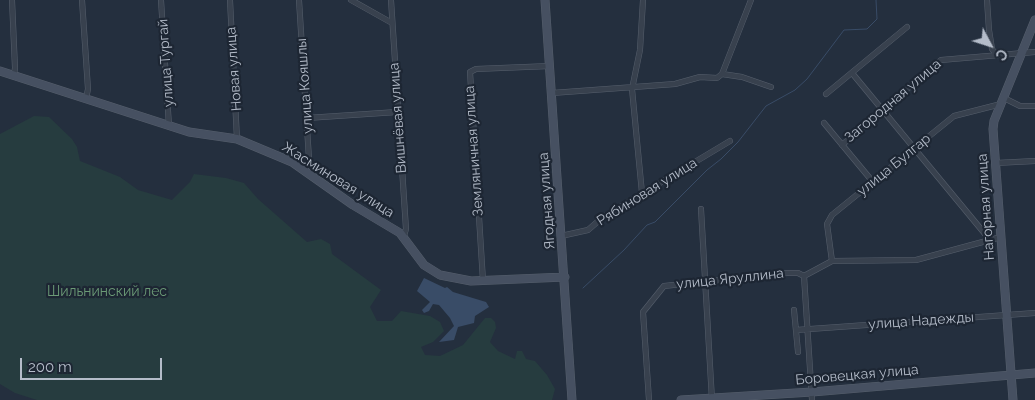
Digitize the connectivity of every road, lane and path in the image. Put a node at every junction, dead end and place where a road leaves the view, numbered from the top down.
1 (12, 0) edge
2 (82, 0) edge
3 (161, 0) edge
4 (230, 0) edge
5 (300, 0) edge
6 (351, 0) edge
7 (391, 0) edge
8 (544, 0) edge
9 (643, 0) edge
10 (751, 0) edge
11 (987, 0) edge
12 (1035, 20) edge
13 (392, 23) junction
14 (907, 27) dead end
15 (1035, 52) edge
16 (1021, 53) junction
17 (996, 54) junction
18 (550, 66) junction
19 (0, 71) edge
20 (852, 73) junction
21 (722, 74) junction
22 (14, 76) junction
23 (772, 87) dead end
24 (632, 89) junction
25 (552, 93) junction
26 (826, 94) dead end
27 (86, 99) junction
28 (1003, 101) junction
29 (1035, 106) edge
30 (882, 111) junction
31 (397, 112) junction
32 (307, 118) junction
33 (824, 123) dead end
34 (169, 126) junction
35 (237, 139) junction
36 (730, 141) dead end
37 (842, 145) junction
38 (914, 149) junction
39 (1035, 161) edge
40 (996, 163) junction
41 (304, 170) junction
42 (873, 182) junction
43 (642, 193) junction
44 (700, 209) dead end
45 (404, 236) junction
46 (561, 236) junction
47 (1001, 237) junction
48 (990, 240) junction
49 (832, 261) junction
50 (565, 276) junction
51 (804, 276) junction
52 (483, 281) junction
53 (704, 282) junction
54 (794, 310) dead end
55 (1035, 314) edge
56 (1008, 315) junction
57 (807, 329) junction
58 (796, 330) junction
59 (798, 352) dead end
60 (1035, 373) edge
61 (1012, 374) junction
62 (812, 396) edge
63 (712, 399) edge
64 (572, 400) edge
65 (649, 400) edge
66 (681, 400) edge
67 (1013, 400) edge

1 - 22 street
2 - 27 street
3 - 34 street, улица Тургай
4 - 35 street, Новая улица
5 - 32 street, улица Кояшлы
6 - 13 street
7 - 13 street, Вишнёвая улица
8 - 18 street, Ягодная улица
9 - 24 street
10 - 21 street
11 - 17 street
12 - 16 street, Нагорная улица
13 - 31 street, Вишнёвая улица
14 - 20 street
15 - 16 street, Загородная улица
16 - 17 street, Загородная улица
16 - 28 street, Нагорная улица
17 - 30 street, Загородная улица
18 - 25 street, Ягодная улица
18 - 52 street, Земляничная улица
19 - 22 street, Жасминовая улица
20 - 26 street
20 - 30 street
21 - 23 street
21 - 24 street
22 - 27 street, Жасминовая улица
24 - 25 street
24 - 43 street
25 - 46 street, Ягодная улица
27 - 34 street, Жасминовая улица
28 - 29 street
28 - 38 street, улица Булгар
28 - 40 street, Нагорная улица
30 - 37 street, Загородная улица
30 - 38 street
31 - 32 street
31 - 45 street, Вишнёвая улица
32 - 41 street, улица Кояшлы
33 - 37 street
34 - 35 street, Жасминовая улица
35 - 41 street, Жасминовая улица
36 - 43 street, Рябиновая улица
37 - 42 street
38 - 42 street, улица Булгар
38 - 48 street
39 - 40 street
40 - 47 street, Нагорная улица
41 - 45 street, Жасминовая улица
42 - 49 street, улица Булгар
43 - 46 street, Рябиновая улица
44 - 53 street
45 - 52 street, Жасминовая улица
46 - 50 street, Ягодная улица
47 - 48 street, улица Яруллина
47 - 56 street, Нагорная улица
48 - 49 street, улица Яруллина
49 - 51 street, улица Яруллина
50 - 52 street, Жасминовая улица
50 - 64 street, Ягодная улица
51 - 53 street, улица Яруллина
51 - 57 street
53 - 63 street
53 - 65 street, улица Яруллина
54 - 58 street
55 - 56 street, улица Надежды
56 - 57 street, улица Надежды
56 - 61 street, Нагорная улица
57 - 58 street, улица Надежды
57 - 62 street
58 - 59 street
60 - 61 street, Боровецкая улица
61 - 62 street, Боровецкая улица
61 - 67 street, Нагорная улица
62 - 63 street, Боровецкая улица
63 - 66 street, Боровецкая улица

